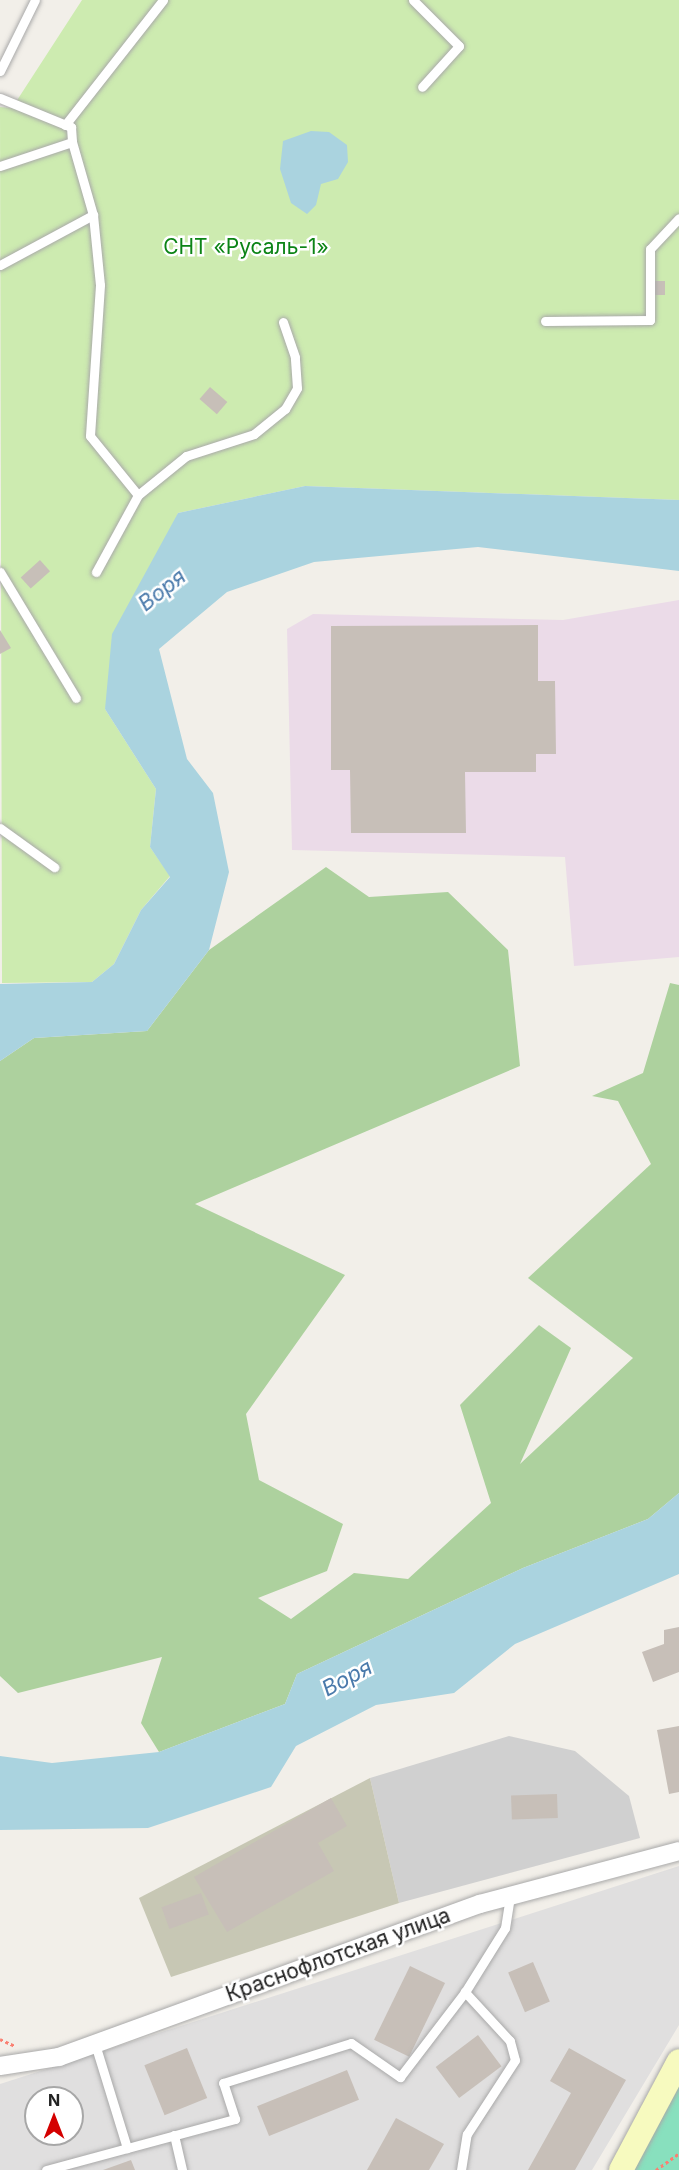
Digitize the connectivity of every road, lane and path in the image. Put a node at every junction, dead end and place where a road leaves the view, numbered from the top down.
1 (35, 0) edge
2 (163, 0) edge
3 (413, 0) edge
4 (0, 71) edge
5 (422, 87) dead end
6 (0, 98) edge
7 (65, 125) junction
8 (72, 142) junction
9 (0, 166) edge
10 (93, 215) junction
11 (679, 219) edge
12 (0, 264) edge
13 (544, 321) dead end
14 (283, 322) dead end
15 (138, 495) junction
16 (0, 572) edge
17 (96, 572) dead end
18 (76, 698) dead end
19 (0, 828) edge
20 (54, 867) dead end
21 (679, 1851) edge
22 (510, 1896) junction
23 (465, 1992) junction
24 (95, 2044) junction
25 (679, 2061) edge
26 (0, 2066) edge
27 (174, 2135) junction
28 (127, 2148) junction
29 (679, 2153) edge
30 (46, 2170) edge
31 (182, 2170) edge
32 (461, 2170) edge
33 (621, 2170) edge
34 (656, 2170) edge

1 - 4 lane
2 - 7 lane
3 - 5 lane
6 - 7 lane
7 - 8 lane
8 - 9 lane
8 - 10 lane
10 - 12 lane
10 - 15 lane
11 - 13 lane
14 - 15 lane
15 - 17 lane
16 - 18 lane
19 - 20 lane
21 - 22 street, Краснофлотская улица
22 - 23 lane
22 - 24 street, Краснофлотская улица
23 - 27 lane
23 - 32 lane
24 - 26 street, Краснофлотская улица
24 - 28 lane
25 - 33 main road
27 - 28 lane
27 - 31 lane
28 - 30 lane
29 - 34 path

